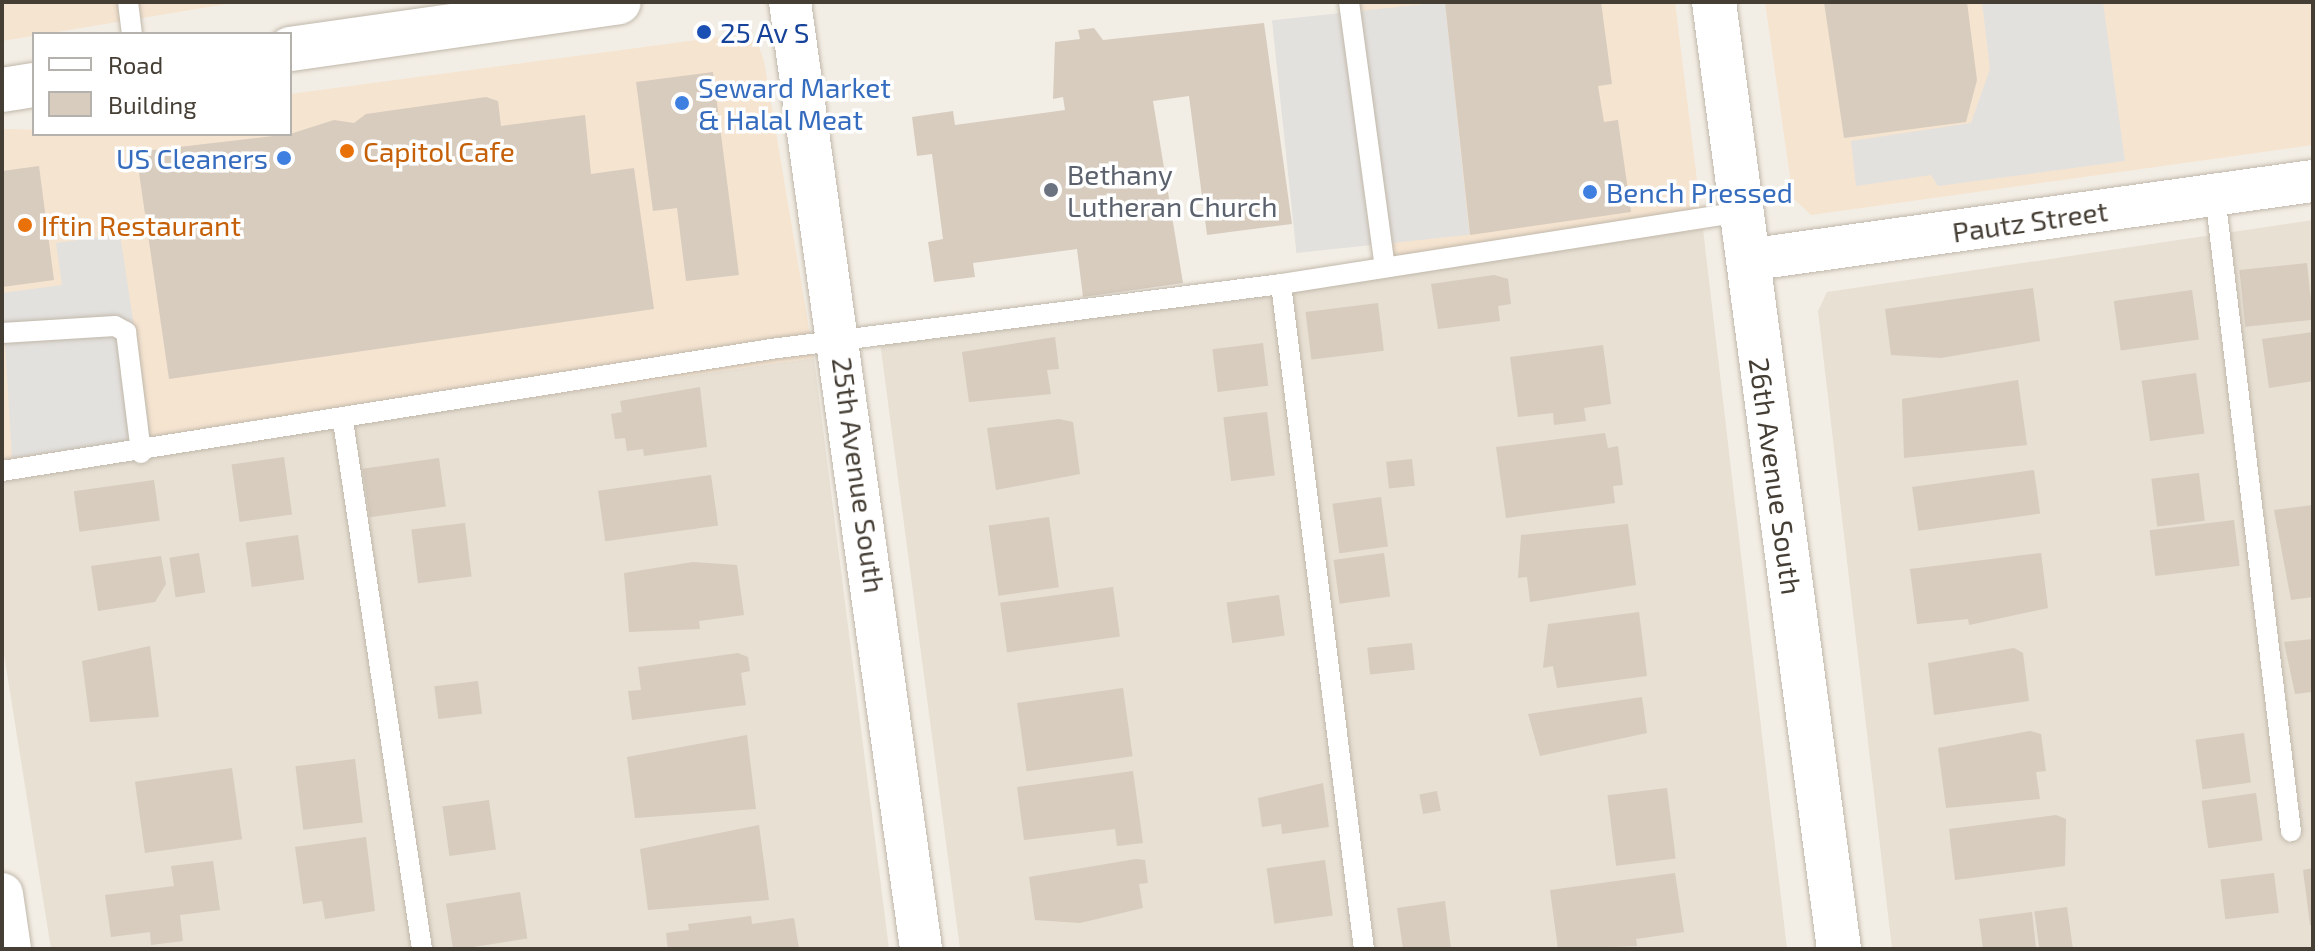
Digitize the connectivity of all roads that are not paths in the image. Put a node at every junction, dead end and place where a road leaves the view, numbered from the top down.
1 (128, 2) edge
2 (619, 2) edge
3 (790, 2) edge
4 (1349, 2) edge
5 (1714, 2) edge
6 (132, 32) edge
7 (292, 49) edge
8 (32, 85) edge
9 (2, 90) edge
10 (2313, 181) edge
11 (2215, 195) junction
12 (1741, 212) junction
13 (1747, 260) junction
14 (1385, 267) junction
15 (1281, 284) junction
16 (2, 333) edge
17 (841, 340) junction
18 (343, 421) junction
19 (141, 453) junction
20 (2, 471) edge
21 (2291, 831) dead end
22 (2, 894) edge
23 (10, 949) edge
24 (422, 949) edge
25 (921, 949) edge
26 (1364, 949) edge
27 (1839, 949) edge

1 - 6 lane
2 - 7 street
3 - 17 street, 25th Avenue South
4 - 14 lane
5 - 12 street, 26th Avenue South
8 - 9 street
10 - 11 street, Pautz Street
11 - 13 street, Pautz Street
11 - 21 lane
12 - 13 street, 26th Avenue South
12 - 14 lane
13 - 27 street, 26th Avenue South
14 - 15 lane
15 - 17 lane
15 - 26 lane
16 - 19 lane
17 - 18 lane
17 - 25 street, 25th Avenue South
18 - 19 lane
18 - 24 lane
19 - 20 lane
22 - 23 street

